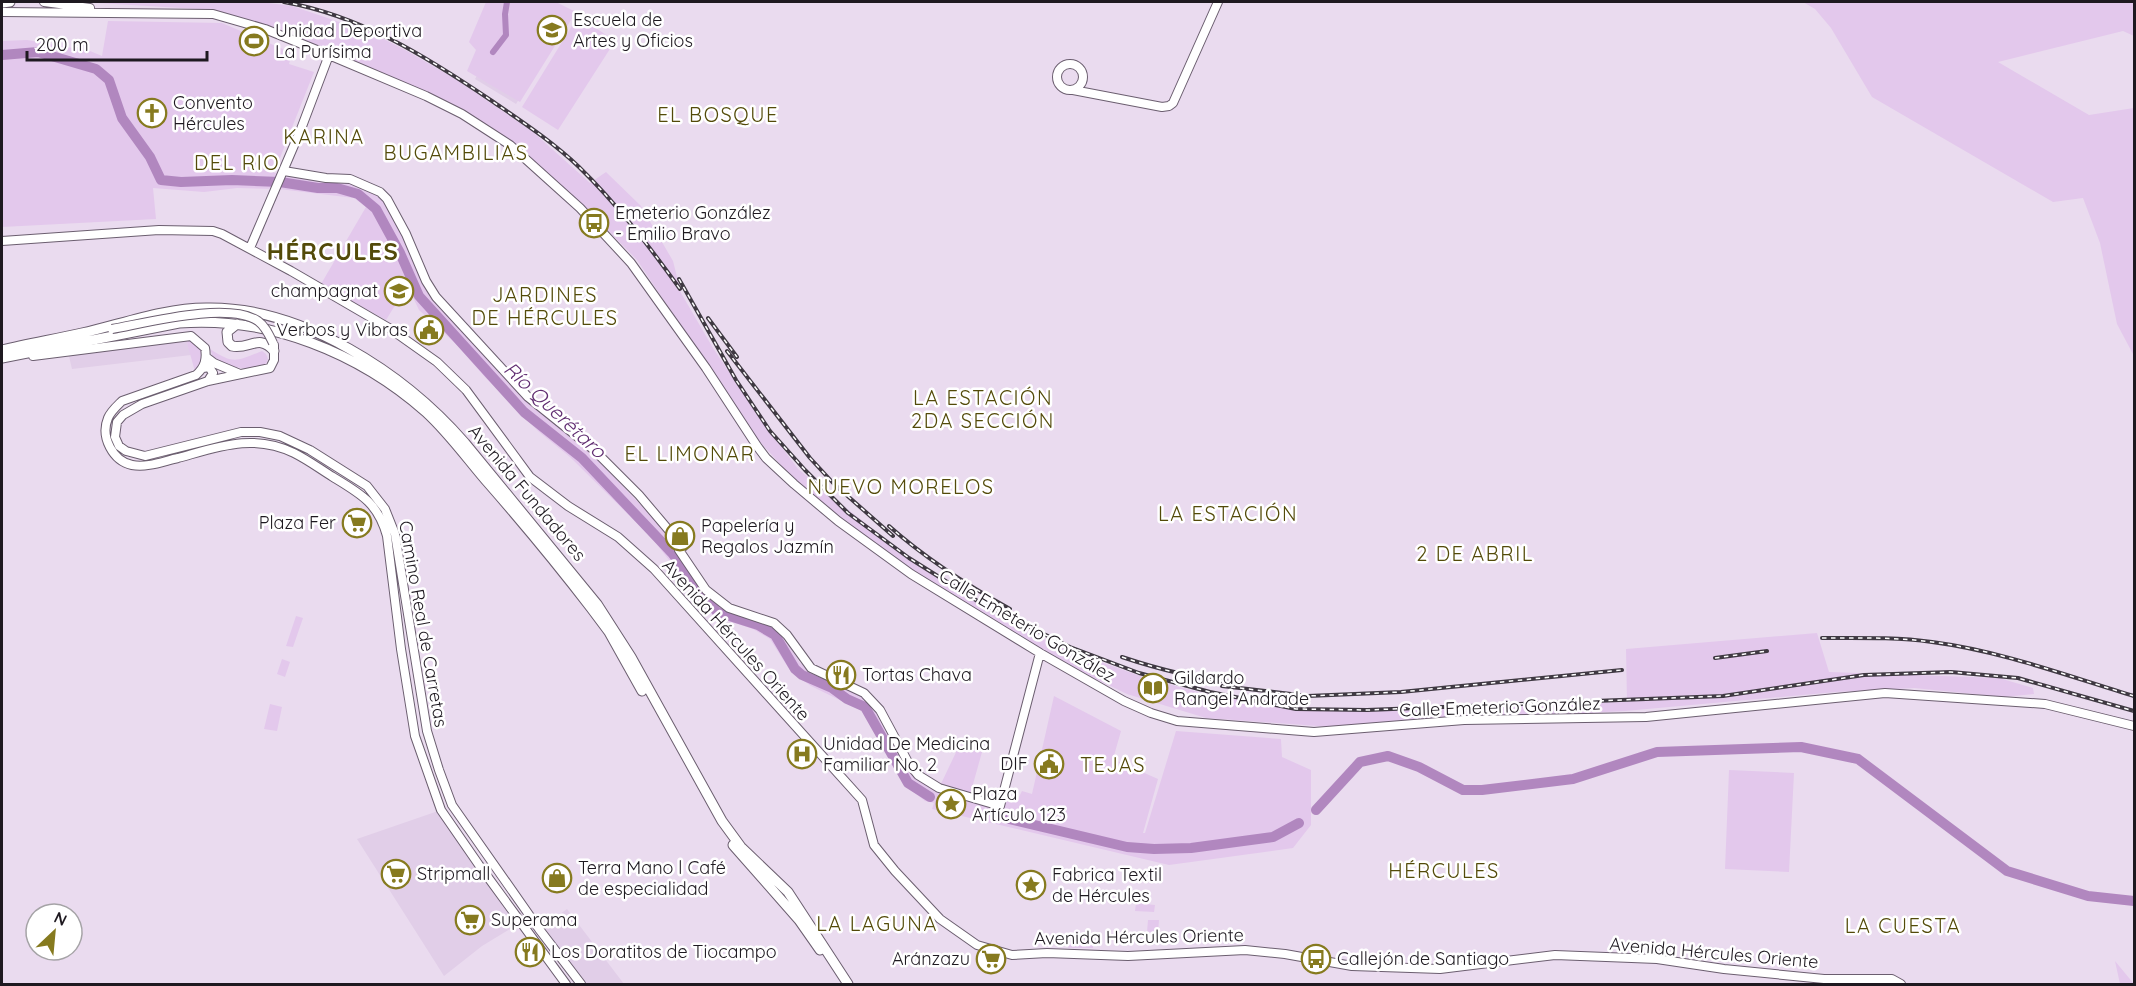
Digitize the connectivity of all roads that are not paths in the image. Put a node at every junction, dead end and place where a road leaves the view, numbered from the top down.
1 (10, 2) edge
2 (38, 2) edge
3 (44, 2) edge
4 (1218, 2) edge
5 (2, 3) edge
6 (2, 12) edge
7 (36, 12) junction
8 (118, 12) junction
9 (329, 55) junction
10 (1082, 82) junction
11 (1073, 90) junction
12 (1100, 94) junction
13 (283, 173) junction
14 (2, 241) edge
15 (250, 248) junction
16 (238, 323) junction
17 (83, 333) junction
18 (274, 347) junction
19 (2, 350) edge
20 (207, 357) junction
21 (2, 359) edge
22 (203, 368) junction
23 (241, 375) junction
24 (208, 381) junction
25 (313, 454) junction
26 (304, 459) junction
27 (330, 463) junction
28 (318, 467) junction
29 (326, 473) junction
30 (1040, 653) junction
31 (2133, 726) edge
32 (566, 984) edge
33 (581, 984) edge
34 (841, 984) edge
35 (848, 984) edge
36 (1901, 984) edge

1 - 5 main road
2 - 7 street
3 - 8 street, Calle Emeterio González
4 - 12 street
6 - 7 street, Calle Emeterio González
7 - 8 street, Calle Emeterio González
8 - 9 street, Calle Emeterio González
9 - 13 street
9 - 30 street, Calle Emeterio González
10 - 11 street
10 - 11 street
10 - 12 street
11 - 12 street
13 - 15 street
13 - 30 street
14 - 15 street, Avenida Hércules Oriente
15 - 36 street, Avenida Hércules Oriente
16 - 18 main road
16 - 21 main road, Avenida Fundadores
16 - 34 main road, Avenida Fundadores
17 - 18 street, bridge
17 - 19 main road, Avenida Fundadores
17 - 35 main road, Avenida Fundadores
18 - 23 street, Camino Real de Carretas
20 - 21 street
20 - 22 street
20 - 23 street
22 - 24 street
22 - 26 street, Camino Real de Carretas
23 - 24 street, Camino Real de Carretas
24 - 25 street, Camino Real de Carretas
25 - 26 street
25 - 27 street, Camino Real de Carretas
25 - 28 street
26 - 28 street, Camino Real de Carretas
27 - 29 street
27 - 33 street, Camino Real de Carretas
28 - 29 street, Camino Real de Carretas
29 - 32 street, Camino Real de Carretas
30 - 31 street, Calle Emeterio González

